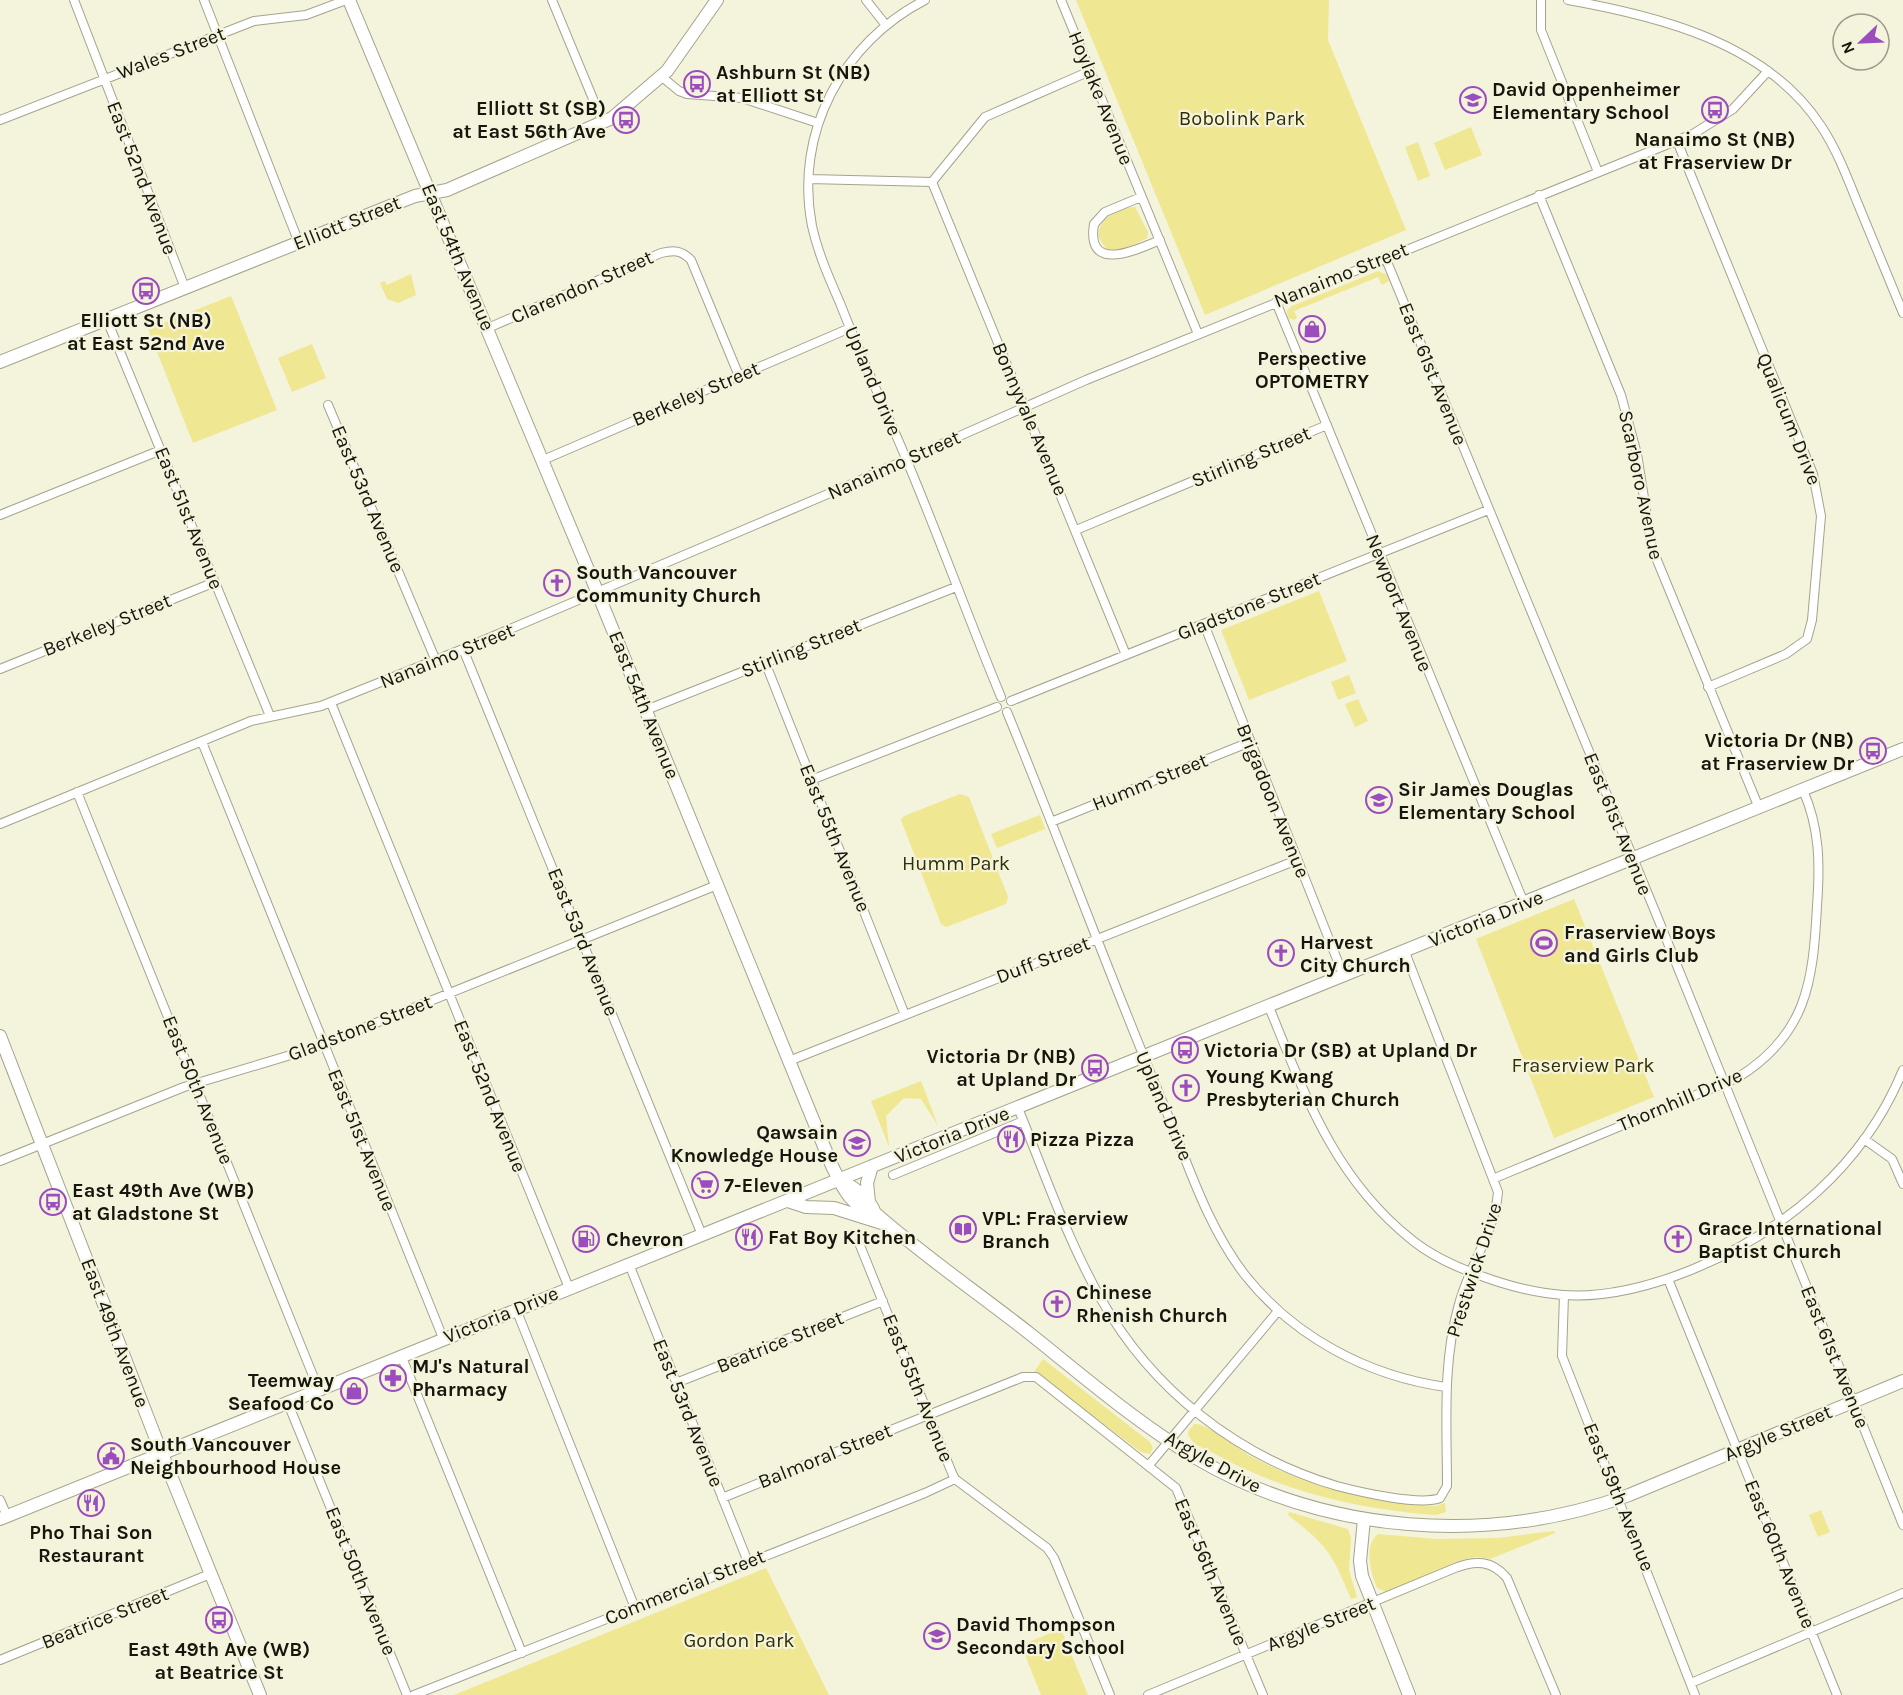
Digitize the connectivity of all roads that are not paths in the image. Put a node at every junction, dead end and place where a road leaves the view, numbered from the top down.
1 (74, 0) edge
2 (204, 0) edge
3 (347, 0) edge
4 (552, 0) edge
5 (866, 0) edge
6 (925, 0) edge
7 (1061, 0) edge
8 (1541, 0) edge
9 (1568, 0) edge
10 (713, 3) edge
11 (1607, 3) edge
12 (885, 24) junction
13 (218, 35) junction
14 (1090, 71) junction
15 (1768, 71) junction
16 (662, 77) junction
17 (104, 79) junction
18 (0, 120) edge
19 (603, 123) junction
20 (818, 123) junction
21 (1677, 141) junction
22 (1598, 172) junction
23 (809, 179) junction
24 (932, 182) junction
25 (431, 193) junction
26 (1539, 195) junction
27 (1141, 196) junction
28 (1160, 240) junction
29 (299, 243) junction
30 (1385, 258) junction
31 (185, 288) junction
32 (1276, 302) junction
33 (1903, 313) edge
34 (107, 320) junction
35 (488, 328) junction
36 (850, 328) junction
37 (1198, 334) junction
38 (0, 362) edge
39 (739, 376) junction
40 (328, 405) dead end
41 (1024, 407) junction
42 (1327, 425) junction
43 (161, 450) junction
44 (543, 460) junction
45 (907, 460) junction
46 (1488, 510) junction
47 (0, 515) edge
48 (1076, 530) junction
49 (1379, 554) junction
50 (214, 582) junction
51 (956, 587) junction
52 (598, 592) junction
53 (1204, 624) junction
54 (463, 649) junction
55 (1126, 655) junction
56 (435, 661) junction
57 (765, 662) junction
58 (0, 669) edge
59 (1708, 687) junction
60 (1001, 697) junction
61 (1011, 702) junction
62 (331, 703) junction
63 (997, 707) junction
64 (646, 710) junction
65 (1007, 712) junction
66 (270, 716) junction
67 (202, 742) junction
68 (1250, 742) junction
69 (1903, 749) edge
70 (812, 780) junction
71 (1803, 790) junction
72 (77, 792) junction
73 (1759, 808) junction
74 (1051, 822) junction
75 (0, 824) edge
76 (1633, 859) junction
77 (1297, 860) junction
78 (717, 885) junction
79 (1524, 903) junction
80 (1097, 939) junction
81 (582, 940) junction
82 (1405, 952) junction
83 (1344, 977) junction
84 (448, 994) junction
85 (1269, 1007) junction
86 (905, 1014) junction
87 (0, 1036) edge
88 (324, 1044) junction
89 (1144, 1058) junction
90 (789, 1061) junction
91 (1903, 1070) edge
92 (194, 1083) junction
93 (1724, 1083) junction
94 (1018, 1108) junction
95 (1023, 1121) junction
96 (1864, 1139) junction
97 (939, 1140) junction
98 (42, 1145) junction
99 (945, 1153) junction
100 (0, 1161) edge
101 (872, 1166) junction
102 (893, 1175) dead end
103 (1495, 1178) junction
104 (839, 1180) junction
105 (1903, 1184) edge
106 (788, 1201) junction
107 (872, 1207) junction
108 (1781, 1223) junction
109 (889, 1225) junction
110 (702, 1235) junction
111 (859, 1243) dead end
112 (628, 1264) junction
113 (1470, 1273) junction
114 (1668, 1279) junction
115 (569, 1288) junction
116 (1564, 1295) junction
117 (883, 1301) junction
118 (516, 1309) junction
119 (1278, 1311) junction
120 (442, 1338) junction
121 (402, 1355) junction
122 (1029, 1376) joint
123 (1903, 1381) edge
124 (676, 1383) junction
125 (1446, 1387) junction
126 (318, 1388) junction
127 (287, 1401) junction
128 (1853, 1401) junction
129 (1195, 1411) junction
130 (929, 1415) junction
131 (1169, 1440) junction
132 (1738, 1449) junction
133 (161, 1453) junction
134 (1149, 1465) junction
135 (955, 1479) junction
136 (722, 1498) junction
137 (1619, 1498) junction
138 (0, 1500) edge
139 (3, 1518) edge
140 (1364, 1519) junction
141 (1903, 1524) edge
142 (748, 1562) junction
143 (210, 1574) junction
144 (1903, 1593) edge
145 (1371, 1603) junction
146 (635, 1608) junction
147 (1811, 1631) junction
148 (522, 1653) junction
149 (1245, 1654) junction
150 (0, 1660) edge
151 (1691, 1683) junction
152 (260, 1695) edge
153 (407, 1695) edge
154 (414, 1695) edge
155 (1110, 1695) edge
156 (1148, 1695) edge
157 (1263, 1695) edge
158 (1409, 1695) edge
159 (1556, 1695) edge
160 (1695, 1695) edge
161 (1837, 1695) edge

1 - 17 street, East 52nd Avenue
2 - 13 street
3 - 13 street, Wales Street
3 - 25 street, East 54th Avenue
4 - 19 street
5 - 12 street
6 - 12 street, Upland Drive
7 - 14 street, Hoylake Avenue
8 - 22 street
9 - 11 street
10 - 16 street, Elliott Street
11 - 15 street
12 - 20 street, Upland Drive
13 - 17 street, Wales Street
13 - 29 street
14 - 24 street
14 - 27 street, Hoylake Avenue
15 - 21 street, Nanaimo Street
15 - 33 street
16 - 19 street, Elliott Street
16 - 20 street
17 - 18 street, Wales Street
17 - 31 street, East 52nd Avenue
19 - 25 street, Elliott Street
20 - 23 street, Upland Drive
21 - 22 street, Nanaimo Street
21 - 59 street, Qualicum Drive
22 - 26 street, Nanaimo Street
23 - 24 street
23 - 36 street, Upland Drive
24 - 41 street, Bonnyvale Avenue
25 - 29 street, Elliott Street
25 - 35 street, East 54th Avenue
26 - 30 street, Nanaimo Street
26 - 59 street, Scarboro Avenue
27 - 28 street, Hoylake Avenue
27 - 28 street
28 - 37 street, Hoylake Avenue
29 - 31 street, Elliott Street
30 - 32 street, Nanaimo Street
30 - 46 street, East 61st Avenue
31 - 34 street, Elliott Street
32 - 37 street, Nanaimo Street
32 - 42 street, Newport Avenue
34 - 38 street, Elliott Street
34 - 43 street, East 51st Avenue
35 - 39 street, Clarendon Street
35 - 44 street, East 54th Avenue
36 - 39 street, Berkeley Street
36 - 45 street, Upland Drive
37 - 41 street, Nanaimo Street
39 - 44 street, Berkeley Street
40 - 56 street, East 53rd Avenue
41 - 45 street, Nanaimo Street
41 - 48 street, Bonnyvale Avenue
42 - 48 street, Stirling Street
42 - 49 street, Newport Avenue
43 - 47 street
43 - 50 street, East 51st Avenue
44 - 52 street, East 54th Avenue
45 - 51 street, Upland Drive
45 - 52 street, Nanaimo Street
46 - 49 street, Gladstone Street
46 - 76 street, East 61st Avenue
48 - 55 street, Bonnyvale Avenue
49 - 53 street, Gladstone Street
49 - 79 street, Newport Avenue
50 - 58 street, Berkeley Street
50 - 66 street, East 51st Avenue
51 - 57 street, Stirling Street
51 - 60 street, Upland Drive
52 - 54 street, Nanaimo Street
52 - 64 street, East 54th Avenue
53 - 55 street, Gladstone Street
53 - 68 street, Brigadoon Avenue
54 - 56 street, Nanaimo Street
54 - 81 street, East 53rd Avenue
55 - 61 street, Gladstone Street
56 - 62 street, Nanaimo Street
57 - 64 street, Stirling Street
57 - 70 street, East 55th Avenue
59 - 73 street, Scarboro Avenue
60 - 61 street
60 - 63 street
61 - 65 street
62 - 66 street, Nanaimo Street
62 - 84 street, East 52nd Avenue
63 - 65 street
63 - 70 street
64 - 78 street, East 54th Avenue
65 - 74 street, Upland Drive
66 - 67 street, Nanaimo Street
67 - 72 street, Nanaimo Street
67 - 88 street, East 51st Avenue
68 - 74 street, Humm Street
68 - 77 street, Brigadoon Avenue
69 - 71 street, Victoria Drive
70 - 86 street, East 55th Avenue
71 - 73 street, Victoria Drive
71 - 93 street, Thornhill Drive
72 - 75 street, Nanaimo Street
72 - 92 street, East 50th Avenue
73 - 76 street, Victoria Drive
74 - 80 street, Upland Drive
76 - 79 street, Victoria Drive
76 - 93 street, East 61st Avenue
77 - 80 street, Duff Street
77 - 83 street, Brigadoon Avenue
78 - 81 street, Gladstone Street
78 - 90 street, East 54th Avenue
79 - 82 street, Victoria Drive
80 - 86 street, Duff Street
80 - 89 street, Upland Drive
81 - 84 street, Gladstone Street
81 - 110 street, East 53rd Avenue
82 - 83 street, Victoria Drive
82 - 103 street, Prestwick Drive
83 - 85 street, Victoria Drive
84 - 88 street, Gladstone Street
84 - 115 street, East 52nd Avenue
85 - 89 street, Victoria Drive
85 - 113 street
86 - 90 street, Duff Street
87 - 98 street, East 49th Avenue
88 - 92 street, Gladstone Street
88 - 120 street, East 51st Avenue
89 - 94 street, Victoria Drive
89 - 119 street, Upland Drive
90 - 104 street, East 54th Avenue
91 - 96 street
92 - 98 street, Gladstone Street
92 - 126 street, East 50th Avenue
93 - 103 street, Thornhill Drive
93 - 108 street, East 61st Avenue
94 - 95 street
94 - 97 street, Victoria Drive
95 - 99 street
95 - 129 street
96 - 105 street
96 - 108 street
97 - 99 street
97 - 101 street, Victoria Drive
98 - 100 street, Gladstone Street
98 - 133 street, East 49th Avenue
99 - 102 street
101 - 104 street, Victoria Drive
101 - 107 street
103 - 113 street, Prestwick Drive
104 - 106 street, Victoria Drive
104 - 107 street, Argyle Drive
106 - 109 street
106 - 110 street, Victoria Drive
107 - 109 street, Argyle Drive
108 - 114 street
108 - 128 street, East 61st Avenue
109 - 131 street, Argyle Drive
110 - 112 street, Victoria Drive
111 - 117 street, East 55th Avenue
112 - 115 street, Victoria Drive
112 - 124 street, East 53rd Avenue
113 - 116 street
113 - 125 street, Prestwick Drive
114 - 116 street
114 - 132 street, East 60th Avenue
115 - 118 street, Victoria Drive
116 - 137 street, East 59th Avenue
117 - 124 street, Beatrice Street
117 - 130 street, East 55th Avenue
118 - 120 street, Victoria Drive
118 - 146 street
119 - 125 street, Upland Drive
119 - 129 street
120 - 121 street, Victoria Drive
121 - 126 street, Victoria Drive
121 - 148 street
122 - 130 street, Balmoral Street
122 - 134 street, East 56th Avenue
123 - 128 street, Argyle Street
124 - 136 street, East 53rd Avenue
125 - 129 street, Prestwick Drive
126 - 127 street, Victoria Drive
127 - 133 street, Victoria Drive
127 - 153 street, East 50th Avenue
128 - 132 street, Argyle Street
128 - 141 street, East 61st Avenue
129 - 131 street
130 - 135 street, East 55th Avenue
130 - 136 street, Balmoral Street
131 - 134 street
131 - 140 street, Argyle Drive
132 - 137 street, Argyle Street
132 - 147 street, East 60th Avenue
133 - 139 street, Victoria Drive
133 - 143 street, East 49th Avenue
134 - 149 street, East 56th Avenue
135 - 142 street, Commercial Street
135 - 155 street, East 55th Avenue
136 - 142 street, East 53rd Avenue
137 - 140 street, Argyle Drive
137 - 151 street, East 59th Avenue
138 - 139 street
140 - 145 street
142 - 146 street, Commercial Street
143 - 150 street, Beatrice Street
143 - 152 street, East 49th Avenue
144 - 147 street
145 - 149 street, Argyle Street
145 - 158 street
145 - 159 street, Argyle Street
146 - 148 street, Commercial Street
147 - 151 street
147 - 161 street, East 60th Avenue
148 - 154 street, Commercial Street
149 - 156 street, Argyle Street
149 - 157 street, East 56th Avenue
151 - 160 street, East 59th Avenue

